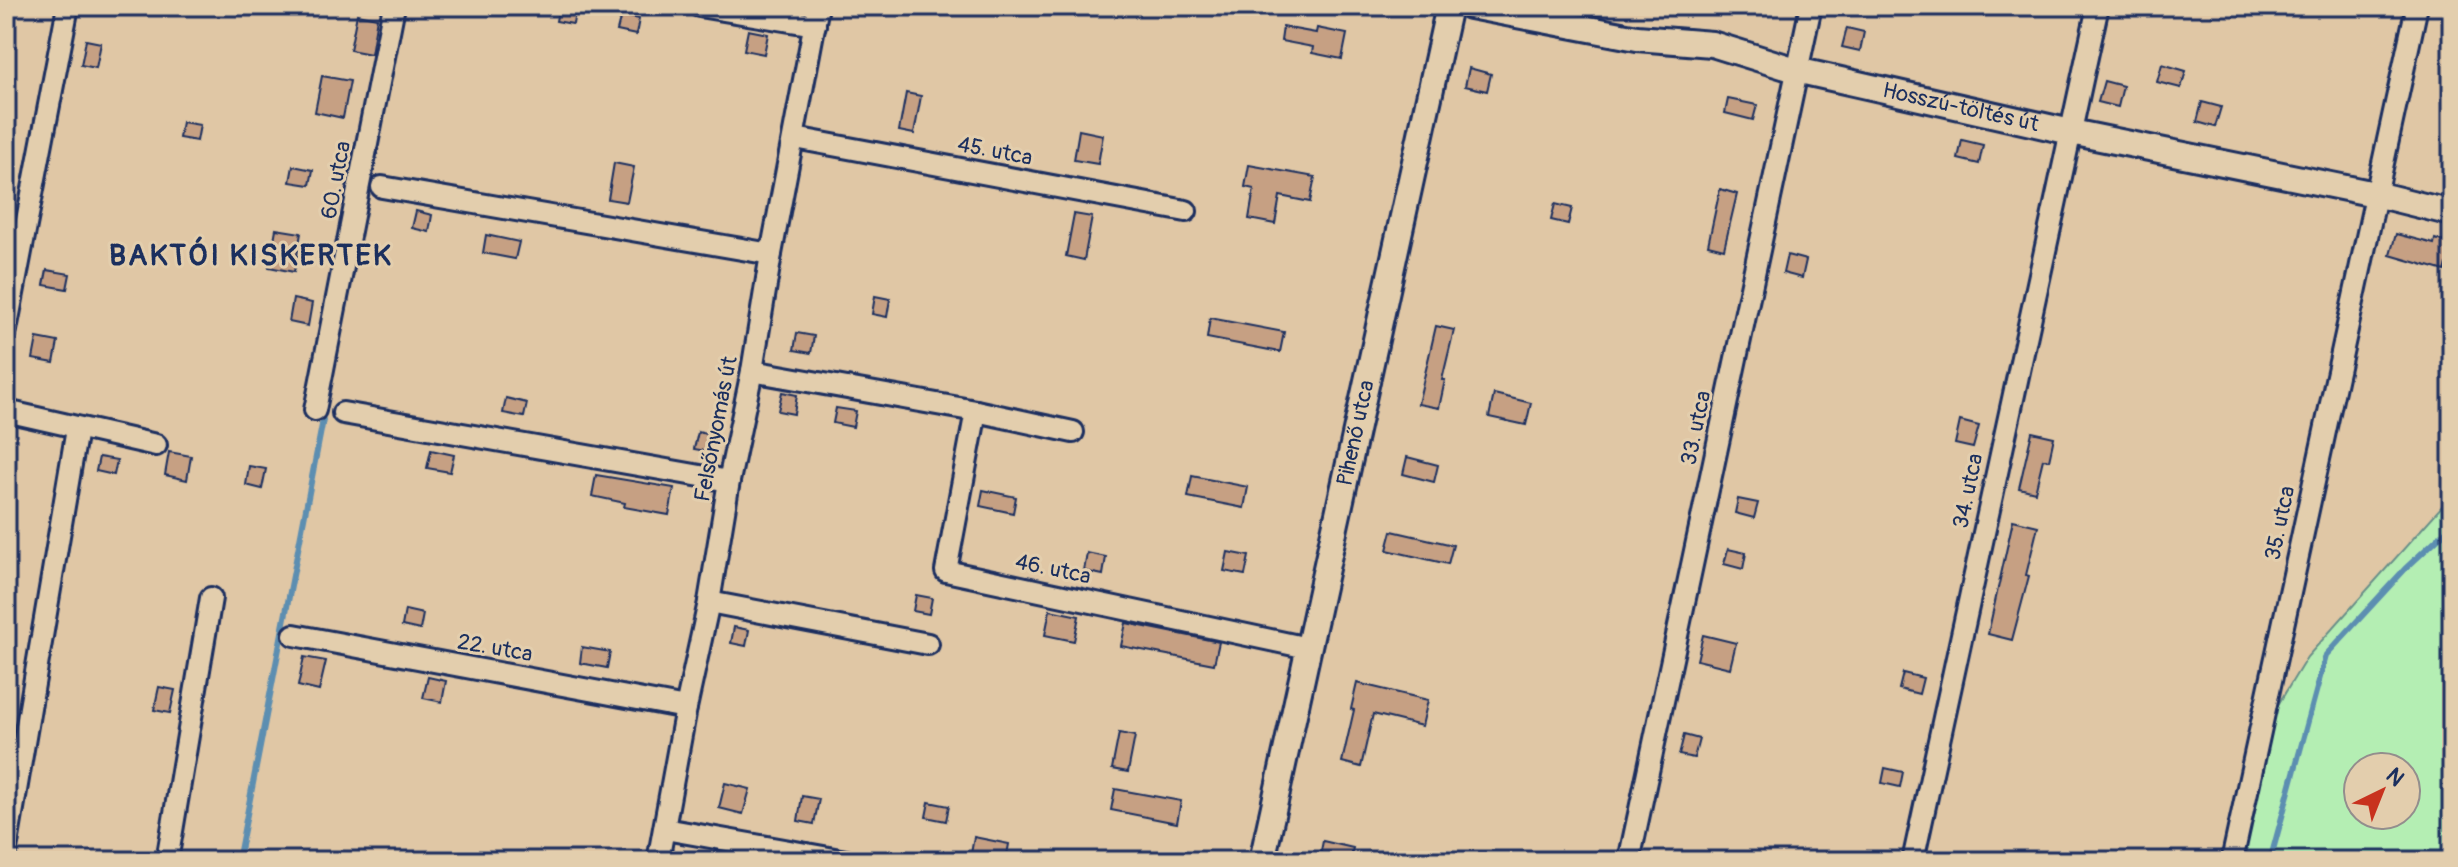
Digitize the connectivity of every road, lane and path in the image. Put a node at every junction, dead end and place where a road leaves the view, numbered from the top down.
1 (68, 6) edge
2 (394, 6) edge
3 (699, 6) edge
4 (1449, 6) edge
5 (1470, 6) edge
6 (1811, 6) edge
7 (2098, 6) edge
8 (2417, 6) edge
9 (816, 15) edge
10 (1796, 70) junction
11 (2071, 132) junction
12 (795, 138) junction
13 (382, 187) dead end
14 (2375, 194) junction
15 (1186, 211) dead end
16 (2452, 213) edge
17 (771, 254) junction
18 (6, 330) edge
19 (752, 371) junction
20 (315, 410) dead end
21 (6, 411) edge
22 (976, 411) junction
23 (343, 413) dead end
24 (77, 429) junction
25 (1073, 432) dead end
26 (156, 445) dead end
27 (729, 481) junction
28 (211, 598) dead end
29 (709, 602) junction
30 (294, 635) dead end
31 (928, 644) dead end
32 (1308, 648) junction
33 (686, 708) junction
34 (665, 829) junction
35 (6, 850) edge
36 (167, 861) edge
37 (658, 861) edge
38 (846, 861) edge
39 (1262, 861) edge
40 (1629, 861) edge
41 (1913, 861) edge
42 (2232, 861) edge

1 - 18 street
2 - 20 street, 60. utca
3 - 9 street
4 - 32 street, Pihenő utca
5 - 10 street, Hosszú-töltés út
6 - 10 street, 33. utca
7 - 11 street, 34. utca
8 - 14 street, 35. utca
9 - 12 street, Felsőnyomás út
10 - 11 street, Hosszú-töltés út
10 - 40 street, 33. utca
11 - 14 street, Hosszú-töltés út
11 - 41 street, 34. utca
12 - 15 street, 45. utca
12 - 17 street, Felsőnyomás út
13 - 17 street
14 - 16 street, Hosszú-töltés út
14 - 42 street, 35. utca
17 - 19 street, Felsőnyomás út
19 - 22 street
19 - 27 street, Felsőnyomás út
21 - 24 street
22 - 25 street
22 - 32 street, 46. utca
23 - 27 street
24 - 26 street
24 - 35 street
27 - 29 street, Felsőnyomás út
28 - 36 street
29 - 31 street
29 - 33 street, Felsőnyomás út
30 - 33 street, 22. utca
32 - 39 street, Pihenő utca
33 - 34 street, Felsőnyomás út
34 - 37 street, Felsőnyomás út
34 - 38 street

